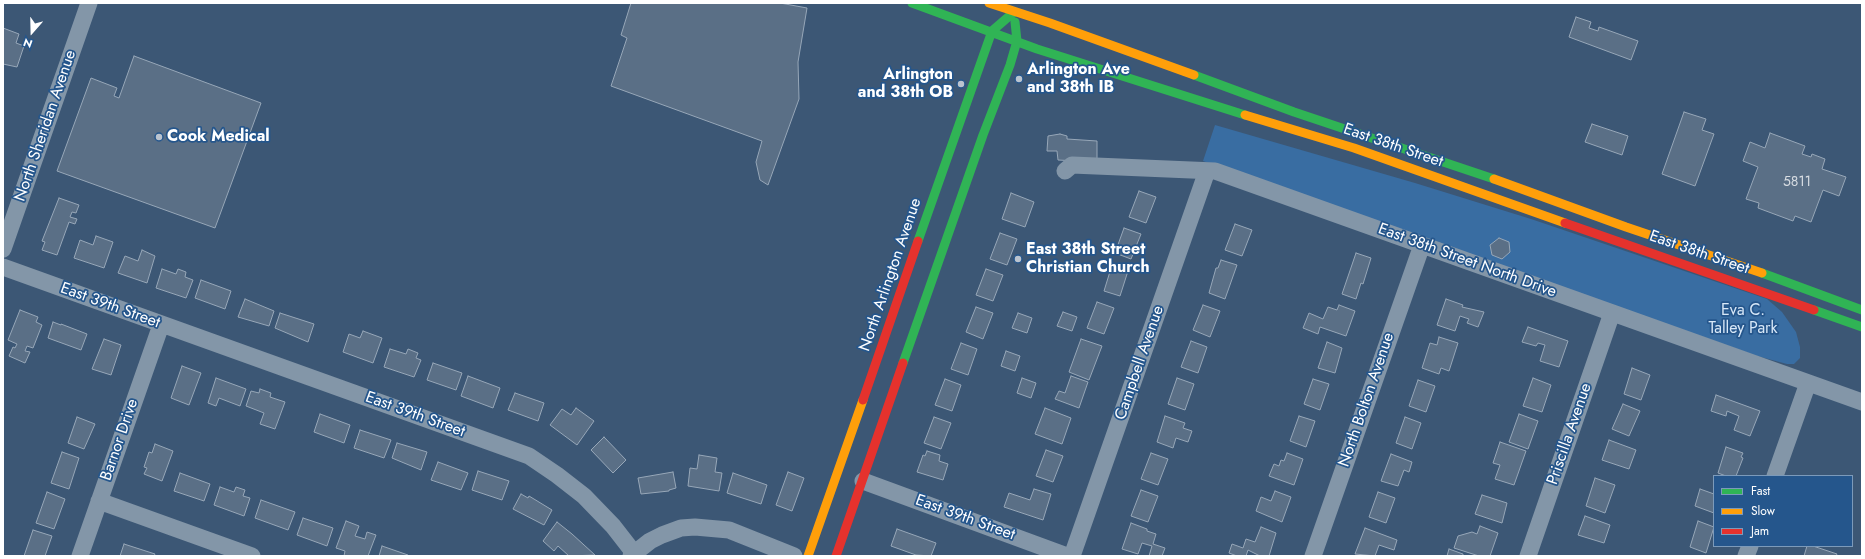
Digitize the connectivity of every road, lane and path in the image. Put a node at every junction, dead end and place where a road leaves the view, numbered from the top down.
1 (88, 3) edge
2 (912, 3) edge
3 (989, 3) edge
4 (1017, 3) edge
5 (1014, 12) junction
6 (992, 31) junction
7 (1017, 41) junction
8 (1065, 170) dead end
9 (1207, 171) junction
10 (1422, 245) junction
11 (3, 249) edge
12 (3, 268) edge
13 (1862, 310) edge
14 (1612, 313) junction
15 (161, 325) junction
16 (1862, 327) edge
17 (1808, 383) junction
18 (1862, 402) edge
19 (1775, 475) edge
20 (863, 481) junction
21 (99, 502) junction
22 (632, 554) edge
23 (80, 556) edge
24 (252, 556) edge
25 (794, 556) edge
26 (808, 556) edge
27 (836, 556) edge
28 (1067, 556) edge
29 (1072, 556) edge
30 (1313, 556) edge
31 (1528, 556) edge

1 - 11 street, North Sheridan Avenue
2 - 6 main road, East 38th Street
3 - 5 main road, East 38th Street
4 - 5 main road
5 - 6 main road, North Arlington Avenue
5 - 7 main road
5 - 13 main road, East 38th Street
6 - 7 main road, East 38th Street
6 - 26 main road, North Arlington Avenue
7 - 16 main road, East 38th Street
7 - 20 main road
8 - 9 street, East 38th Street North Drive
9 - 10 street, East 38th Street North Drive
9 - 29 street, Campbell Avenue
10 - 14 street, East 38th Street North Drive
10 - 30 street, North Bolton Avenue
12 - 15 street, East 39th Street
14 - 17 street, East 38th Street North Drive
14 - 31 street, Priscilla Avenue
15 - 21 street, Barnor Drive
15 - 22 street, East 39th Street
17 - 18 street, East 38th Street North Drive
17 - 19 street
20 - 27 main road
20 - 28 street, East 39th Street
21 - 23 street, Barnor Drive
21 - 24 street
22 - 25 street, East 39th Street

